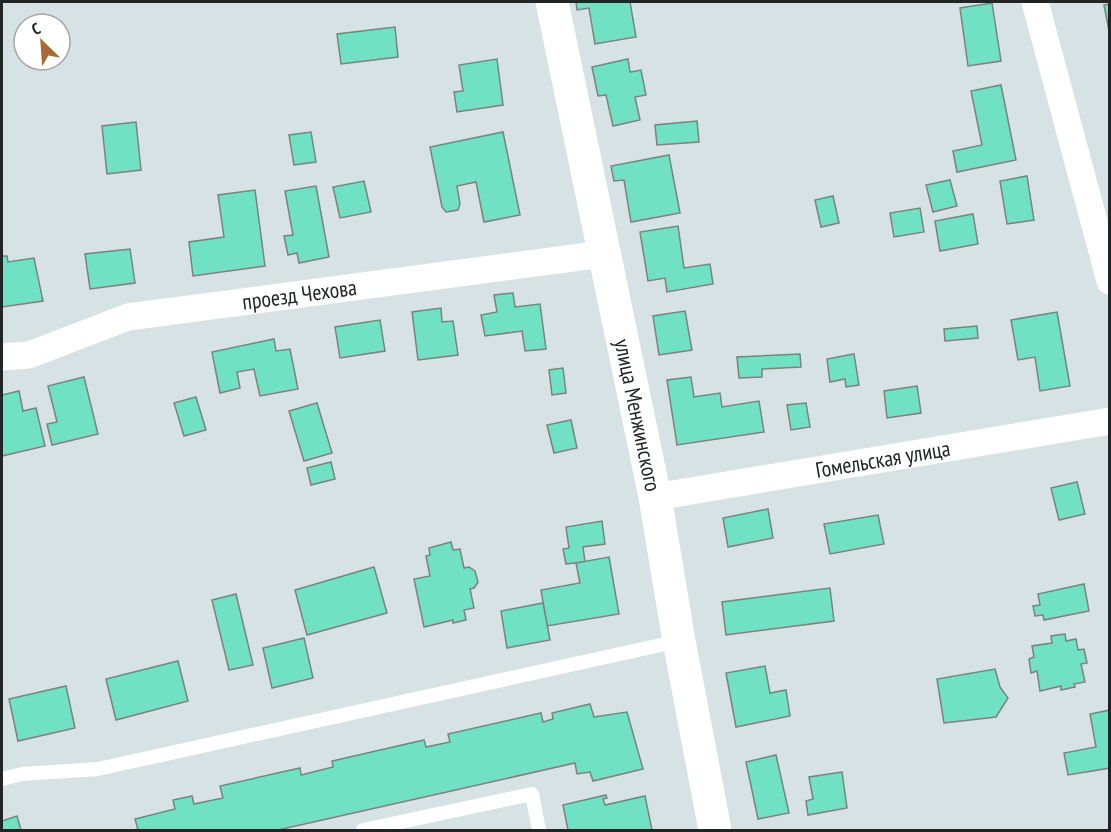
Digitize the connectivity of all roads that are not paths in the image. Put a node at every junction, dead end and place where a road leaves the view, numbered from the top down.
1 (552, 2) edge
2 (1035, 2) edge
3 (603, 254) junction
4 (1110, 281) edge
5 (2, 357) edge
6 (1110, 421) edge
7 (655, 497) junction
8 (679, 641) junction
9 (2, 767) edge
10 (22, 774) junction
11 (2, 779) edge
12 (363, 831) edge
13 (539, 831) edge
14 (715, 831) edge

1 - 3 street, улица Менжинского
2 - 4 street
3 - 5 street, проезд Чехова
3 - 7 street, улица Менжинского
6 - 7 street, Гомельская улица
7 - 8 street, улица Менжинского
8 - 10 lane
8 - 14 street, улица Менжинского
9 - 10 lane
10 - 11 lane
12 - 13 lane

